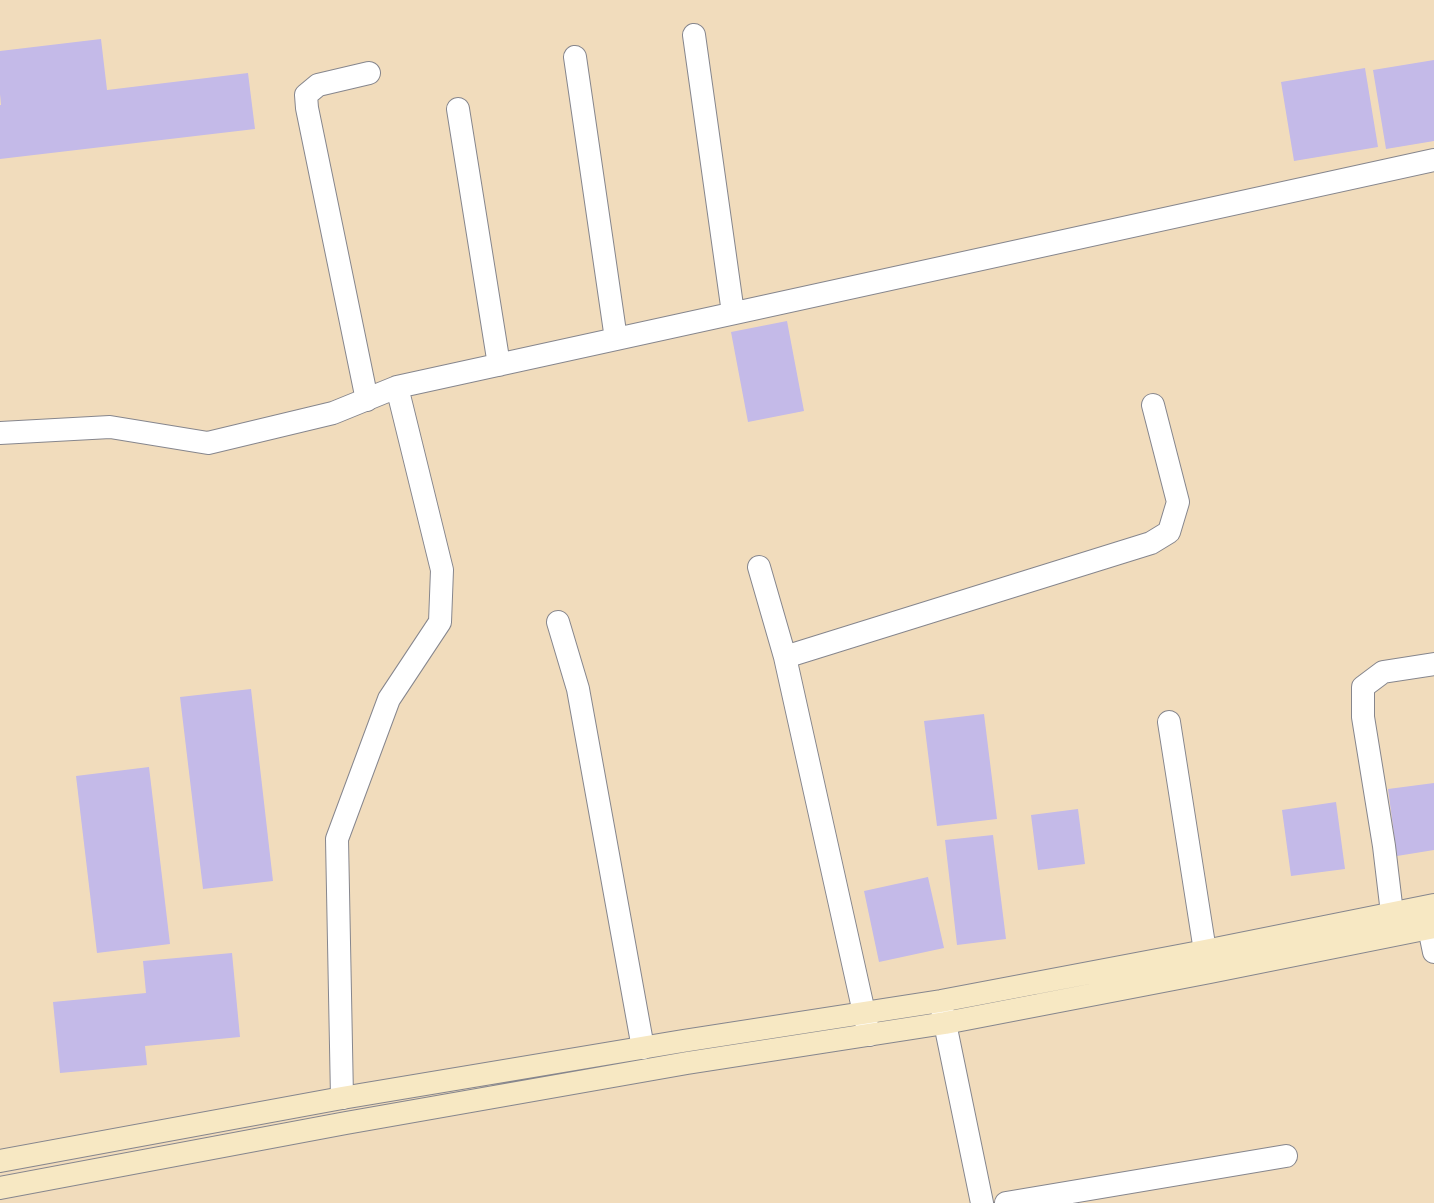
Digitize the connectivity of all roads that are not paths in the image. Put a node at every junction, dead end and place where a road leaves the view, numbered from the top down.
1 (694, 34) dead end
2 (575, 57) dead end
3 (369, 73) dead end
4 (458, 109) dead end
5 (1434, 160) edge
6 (733, 314) junction
7 (616, 339) junction
8 (499, 365) junction
9 (397, 388) junction
10 (367, 400) junction
11 (1153, 405) dead end
12 (0, 433) edge
13 (759, 567) dead end
14 (558, 622) dead end
15 (785, 657) junction
16 (1434, 664) edge
17 (1170, 722) dead end
18 (1434, 905) edge
19 (1392, 913) junction
20 (1431, 928) edge
21 (1206, 951) junction
22 (1434, 952) edge
23 (941, 1001) junction
24 (864, 1013) junction
25 (945, 1023) junction
26 (869, 1035) junction
27 (643, 1048) junction
28 (342, 1098) junction
29 (346, 1123) junction
30 (1286, 1156) dead end
31 (0, 1161) edge
32 (0, 1188) edge
33 (982, 1203) edge
34 (1006, 1203) edge

1 - 6 street
2 - 7 street
3 - 10 street
4 - 8 street
5 - 6 street
6 - 7 street
7 - 8 street
8 - 9 street
9 - 10 street
9 - 28 street
10 - 12 street
11 - 15 street
13 - 15 street
14 - 27 street
15 - 24 street
16 - 19 street
17 - 21 street
18 - 19 main road
19 - 21 main road
20 - 22 street
20 - 25 main road
21 - 23 main road
23 - 24 main road
23 - 25 street
24 - 26 street
24 - 27 main road
24 - 28 main road
25 - 26 main road
25 - 33 street
26 - 29 main road
27 - 28 main road
28 - 29 main road
28 - 31 main road
29 - 32 main road
30 - 34 street

